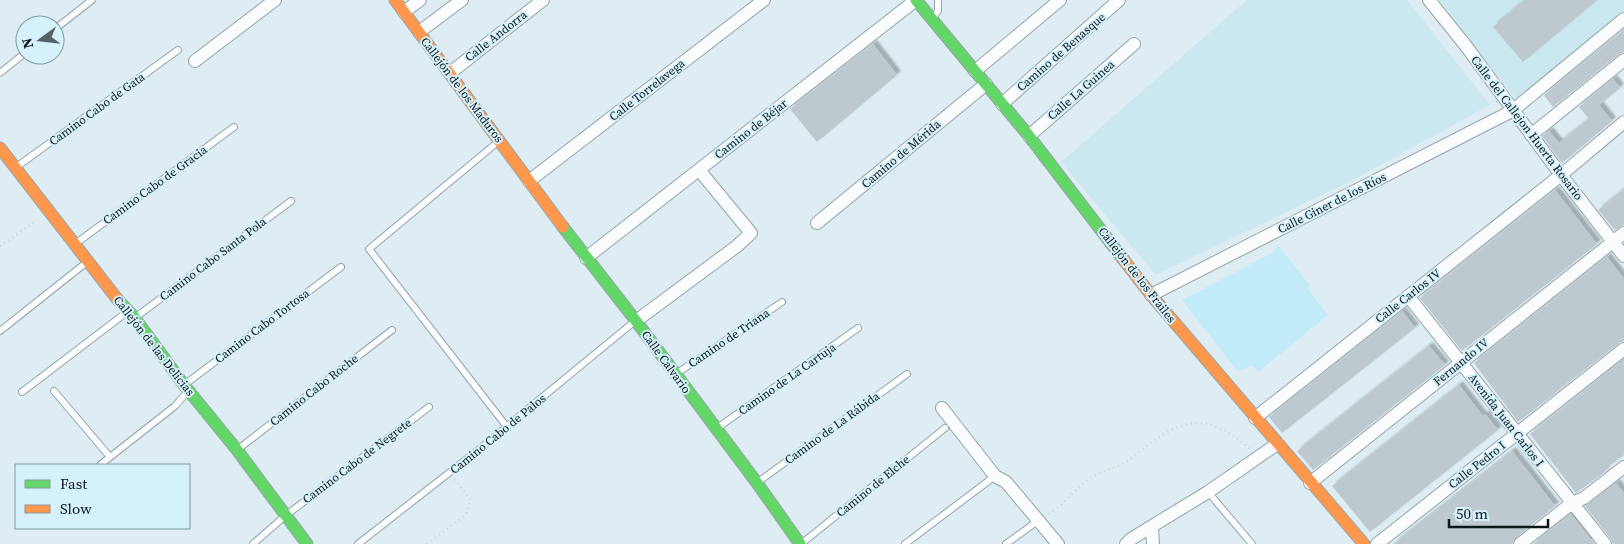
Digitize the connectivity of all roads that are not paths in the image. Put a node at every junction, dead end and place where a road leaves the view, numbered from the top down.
1 (92, 0) edge
2 (275, 0) edge
3 (395, 0) edge
4 (420, 0) edge
5 (462, 0) edge
6 (543, 0) edge
7 (764, 0) edge
8 (916, 0) edge
9 (938, 0) edge
10 (1060, 0) edge
11 (1119, 0) edge
12 (1429, 0) edge
13 (404, 12) junction
14 (932, 19) junction
15 (1624, 19) edge
16 (65, 21) edge
17 (419, 32) junction
18 (1134, 44) dead end
19 (178, 50) dead end
20 (1624, 60) edge
21 (15, 61) edge
22 (195, 61) dead end
23 (975, 71) junction
24 (0, 73) edge
25 (450, 73) junction
26 (986, 84) junction
27 (1002, 104) junction
28 (1512, 111) junction
29 (1624, 122) edge
30 (234, 127) dead end
31 (1531, 134) junction
32 (1029, 136) junction
33 (500, 140) junction
34 (0, 148) edge
35 (15, 168) junction
36 (699, 170) junction
37 (1561, 175) junction
38 (529, 181) junction
39 (291, 201) dead end
40 (817, 223) dead end
41 (1624, 233) edge
42 (1613, 242) junction
43 (75, 244) junction
44 (1624, 256) edge
45 (586, 258) junction
46 (88, 261) junction
47 (341, 267) dead end
48 (1151, 295) junction
49 (1408, 296) junction
50 (782, 302) dead end
51 (131, 314) junction
52 (636, 321) junction
53 (858, 328) dead end
54 (392, 330) dead end
55 (0, 331) edge
56 (1624, 349) edge
57 (1460, 362) junction
58 (907, 374) dead end
59 (675, 375) junction
60 (186, 388) junction
61 (54, 391) dead end
62 (22, 392) dead end
63 (429, 407) dead end
64 (942, 408) dead end
65 (1255, 418) junction
66 (507, 427) junction
67 (945, 428) dead end
68 (716, 429) junction
69 (1517, 434) junction
70 (1277, 444) junction
71 (237, 450) junction
72 (110, 457) junction
73 (101, 464) edge
74 (1624, 467) edge
75 (995, 476) junction
76 (757, 483) junction
77 (1310, 483) junction
78 (1208, 492) junction
79 (1572, 504) junction
80 (285, 516) junction
81 (1039, 520) junction
82 (1152, 527) junction
83 (253, 544) edge
84 (307, 544) edge
85 (358, 544) edge
86 (801, 544) edge
87 (906, 544) edge
88 (1006, 544) edge
89 (1058, 544) edge
90 (1126, 544) edge
91 (1153, 544) edge
92 (1252, 544) edge
93 (1364, 544) edge
94 (1377, 544) edge
95 (1520, 544) edge
96 (1605, 544) edge

1 - 16 lane
2 - 22 street
3 - 13 street, Callejón de los Maduros
4 - 13 street
5 - 17 street
6 - 25 street, Calle Andorra
7 - 38 street, Calle Torrelavega
8 - 14 street, Callejón de los Frailes
8 - 36 street, Camino de Béjar
9 - 14 lane
10 - 23 street
11 - 27 street, Camino de Benasque
12 - 28 street, Calle del Callejon Huerta Rosario
13 - 17 street, Callejón de los Maduros
14 - 23 street, Callejón de los Frailes
15 - 28 street, Calle Giner de los Ríos
17 - 25 street, Callejón de los Maduros
18 - 32 street, Calle La Guinea
19 - 35 lane, Camino Cabo de Gata
20 - 31 street
21 - 24 lane
23 - 26 street, Callejón de los Frailes
25 - 33 street, Callejón de los Maduros
26 - 27 street, Callejón de los Frailes
26 - 40 street, Camino de Mérida
27 - 32 street, Callejón de los Frailes
28 - 31 street, Calle del Callejon Huerta Rosario
28 - 48 street, Calle Giner de los Ríos
29 - 37 street, Calle Carlos IV
30 - 43 lane, Camino Cabo de Gracia
31 - 37 street, Calle del Callejon Huerta Rosario
32 - 48 street, Callejón de los Frailes
33 - 38 street, Callejón de los Maduros
33 - 66 lane
34 - 35 street, Callejón de las Delicias
35 - 43 street, Callejón de las Delicias
36 - 45 street, Camino de Béjar
36 - 52 street
37 - 42 street, Calle del Callejon Huerta Rosario
37 - 49 street, Calle Carlos IV
38 - 45 street, Calle Calvario
39 - 51 lane, Camino Cabo Santa Pola
41 - 42 street, Fernando IV
42 - 44 street, Calle del Callejon Huerta Rosario
42 - 57 street, Fernando IV
43 - 46 street, Callejón de las Delicias
45 - 52 street, Calle Calvario
46 - 51 street, Callejón de las Delicias
46 - 55 lane
47 - 60 lane, Camino Cabo Tortosa
48 - 65 street, Callejón de los Frailes
49 - 57 street, Avenida Juan Carlos I
49 - 65 street, Calle Carlos IV
50 - 59 lane, Camino de Triana
51 - 60 street, Callejón de las Delicias
51 - 62 lane, Camino Cabo Santa Pola
52 - 59 street, Calle Calvario
52 - 66 lane, Camino Cabo de Palos
53 - 68 lane, Camino de La Cartuja
54 - 71 lane, Camino Cabo Roche
56 - 69 street, Calle Pedro I
57 - 69 street, Avenida Juan Carlos I
57 - 77 street, Fernando IV
58 - 76 lane, Camino de La Rábida
59 - 68 street, Calle Calvario
60 - 71 street, Callejón de las Delicias
60 - 72 lane, Camino Cabo Tortosa
61 - 72 lane
63 - 80 lane, Camino Cabo de Negrete
64 - 75 street
65 - 70 street, Callejón de los Frailes
66 - 85 lane, Camino Cabo de Palos
67 - 86 lane, Camino de Elche
68 - 76 street, Calle Calvario
69 - 79 street, Avenida Juan Carlos I
69 - 94 street, Calle Pedro I
70 - 77 street, Callejón de los Frailes
70 - 78 street
71 - 80 street, Callejón de las Delicias
72 - 73 lane, Camino Cabo Tortosa
74 - 79 street
75 - 81 street
75 - 87 lane
76 - 86 street, Calle Calvario
77 - 93 street, Callejón de los Frailes
78 - 82 street
78 - 92 lane
79 - 95 street
79 - 96 street, Avenida Juan Carlos I
80 - 83 lane, Camino Cabo de Negrete
80 - 84 street, Callejón de las Delicias
81 - 88 lane
81 - 89 street
82 - 90 street
82 - 91 street

